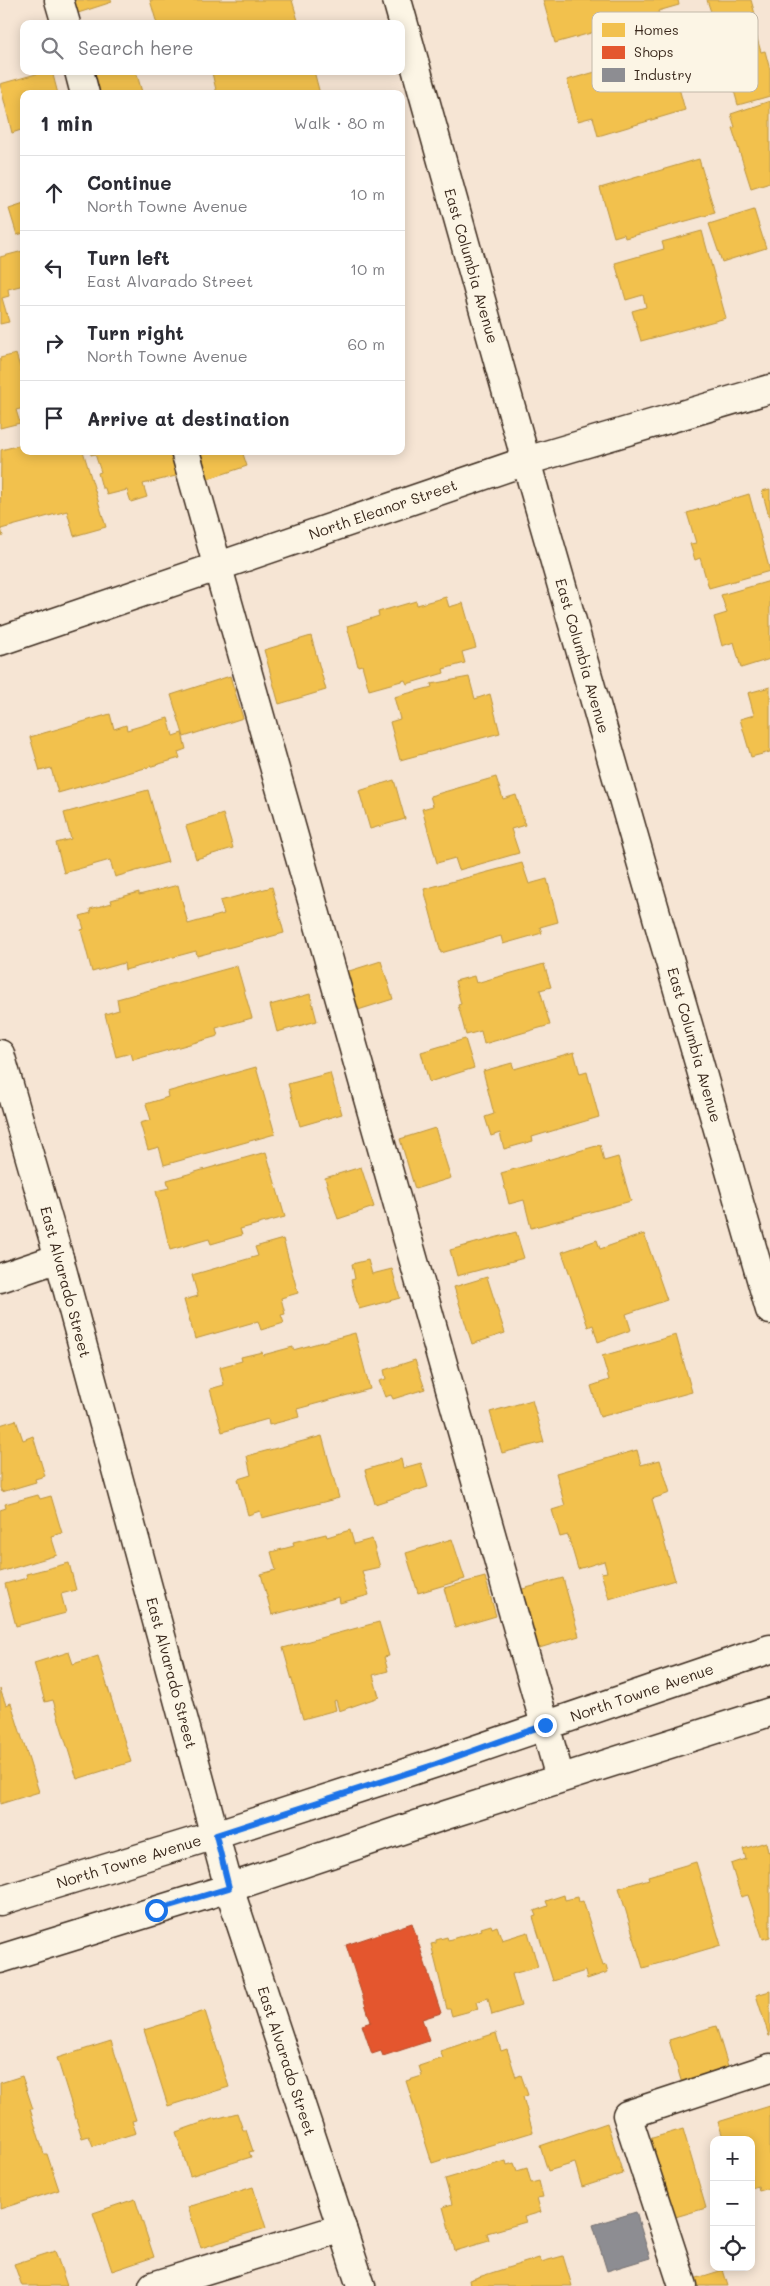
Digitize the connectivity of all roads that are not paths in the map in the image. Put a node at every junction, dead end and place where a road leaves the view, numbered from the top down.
1 (59, 0) edge
2 (397, 0) edge
3 (65, 20) edge
4 (403, 20) edge
5 (405, 29) edge
6 (80, 75) edge
7 (84, 90) edge
8 (770, 389) edge
9 (186, 455) edge
10 (526, 461) junction
11 (218, 566) junction
12 (0, 641) edge
13 (0, 1054) edge
14 (58, 1258) junction
15 (0, 1278) edge
16 (770, 1310) edge
17 (770, 1650) edge
18 (770, 1712) edge
19 (545, 1725) junction
20 (560, 1778) junction
21 (216, 1835) junction
22 (229, 1888) junction
23 (0, 1901) edge
24 (0, 1959) edge
25 (770, 2068) edge
26 (342, 2228) junction
27 (153, 2286) edge
28 (361, 2286) edge
29 (683, 2286) edge

1 - 3 street
2 - 4 street, East Columbia Avenue
5 - 10 street, East Columbia Avenue
6 - 7 street
8 - 10 street, North Eleanor Street
9 - 11 street
10 - 11 street, North Eleanor Street
10 - 16 street, East Columbia Avenue
11 - 12 street, North Eleanor Street
11 - 19 street
13 - 14 street, East Alvarado Street
14 - 15 street
14 - 21 street, East Alvarado Street
17 - 19 street, North Towne Avenue
18 - 20 street
19 - 20 street
19 - 21 street, North Towne Avenue
20 - 22 street
21 - 22 street, East Alvarado Street
21 - 23 street, North Towne Avenue
22 - 24 street
22 - 26 street, East Alvarado Street
25 - 29 street
26 - 27 street
26 - 28 street, East Alvarado Street

